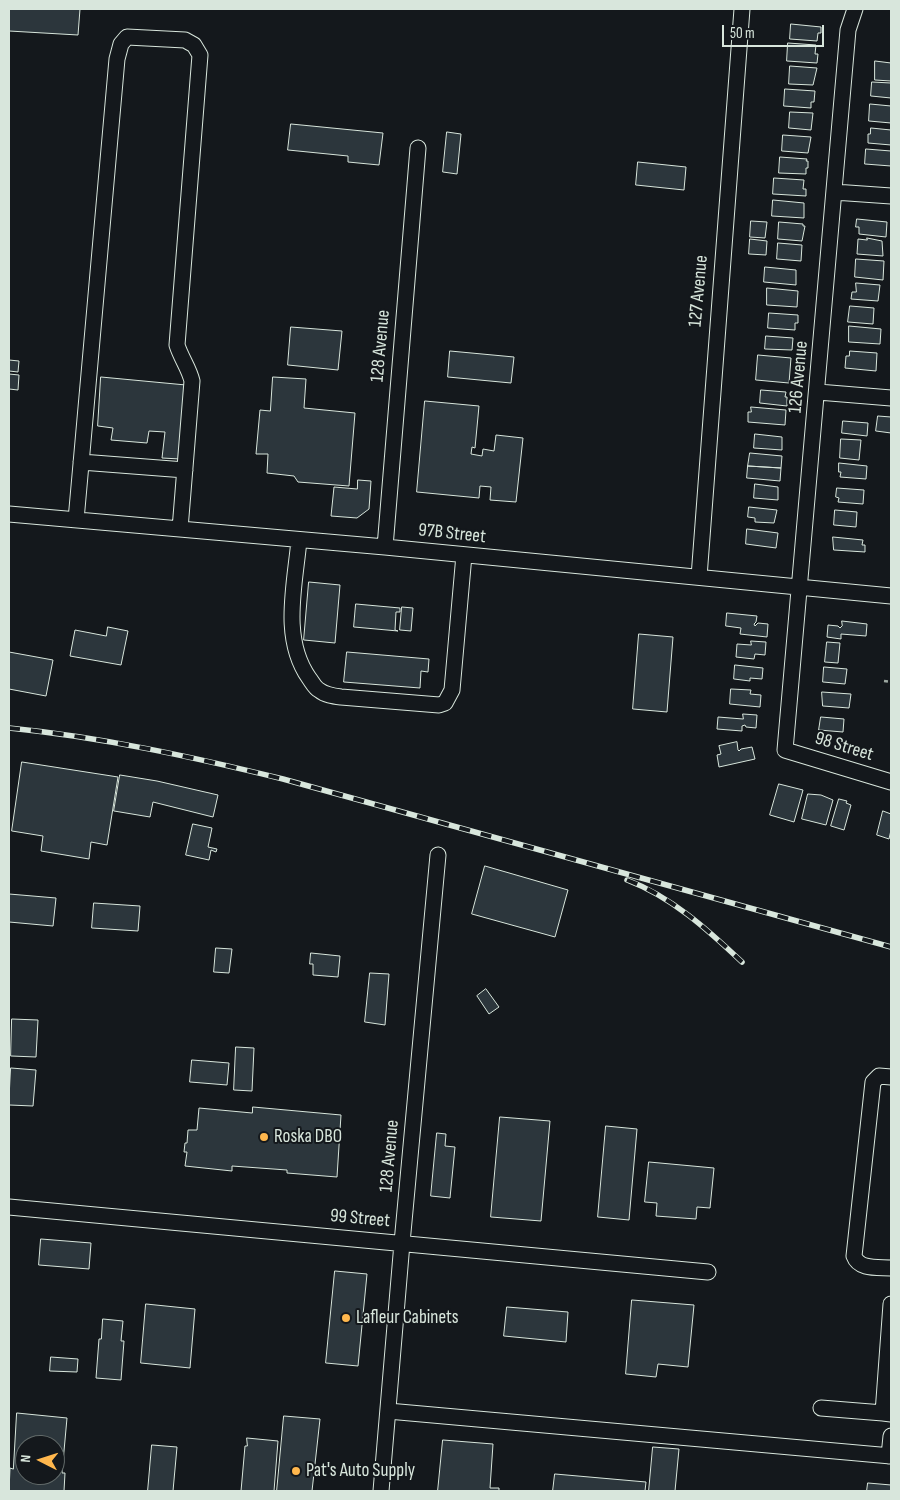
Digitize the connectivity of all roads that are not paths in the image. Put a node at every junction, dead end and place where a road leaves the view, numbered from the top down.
1 (742, 9) edge
2 (855, 9) edge
3 (418, 148) dead end
4 (834, 192) junction
5 (891, 196) edge
6 (818, 392) junction
7 (891, 398) edge
8 (82, 462) junction
9 (185, 470) junction
10 (9, 514) edge
11 (76, 520) junction
12 (180, 529) junction
13 (299, 540) junction
14 (385, 547) junction
15 (464, 555) junction
16 (699, 577) junction
17 (800, 586) junction
18 (891, 596) edge
19 (786, 750) joint
20 (891, 782) edge
21 (438, 855) dead end
22 (891, 1077) edge
23 (9, 1207) edge
24 (402, 1243) junction
25 (891, 1268) edge
26 (708, 1272) dead end
27 (891, 1304) edge
28 (821, 1408) dead end
29 (388, 1411) junction
30 (887, 1414) edge
31 (891, 1436) edge
32 (890, 1456) edge
33 (381, 1491) edge

1 - 16 street, 127 Avenue
2 - 4 street, 126 Avenue
3 - 14 street, 128 Avenue
4 - 5 street
4 - 6 street, 126 Avenue
6 - 7 street
6 - 17 street, 126 Avenue
8 - 9 street
8 - 9 street
8 - 11 street
9 - 12 street
10 - 11 street, 97B Street
11 - 12 street, 97B Street
12 - 13 street, 97B Street
13 - 14 street, 97B Street
13 - 15 street
14 - 15 street, 97B Street
15 - 16 street, 97B Street
16 - 17 street, 97B Street
17 - 18 street, 97B Street
17 - 19 street, 126 Avenue
19 - 20 street, 98 Street
21 - 24 street, 128 Avenue
22 - 25 street
23 - 24 street, 99 Street
24 - 26 street, 99 Street
24 - 29 street, 128 Avenue
27 - 30 street
28 - 30 street
29 - 32 street
29 - 33 street, 128 Avenue
31 - 32 street

